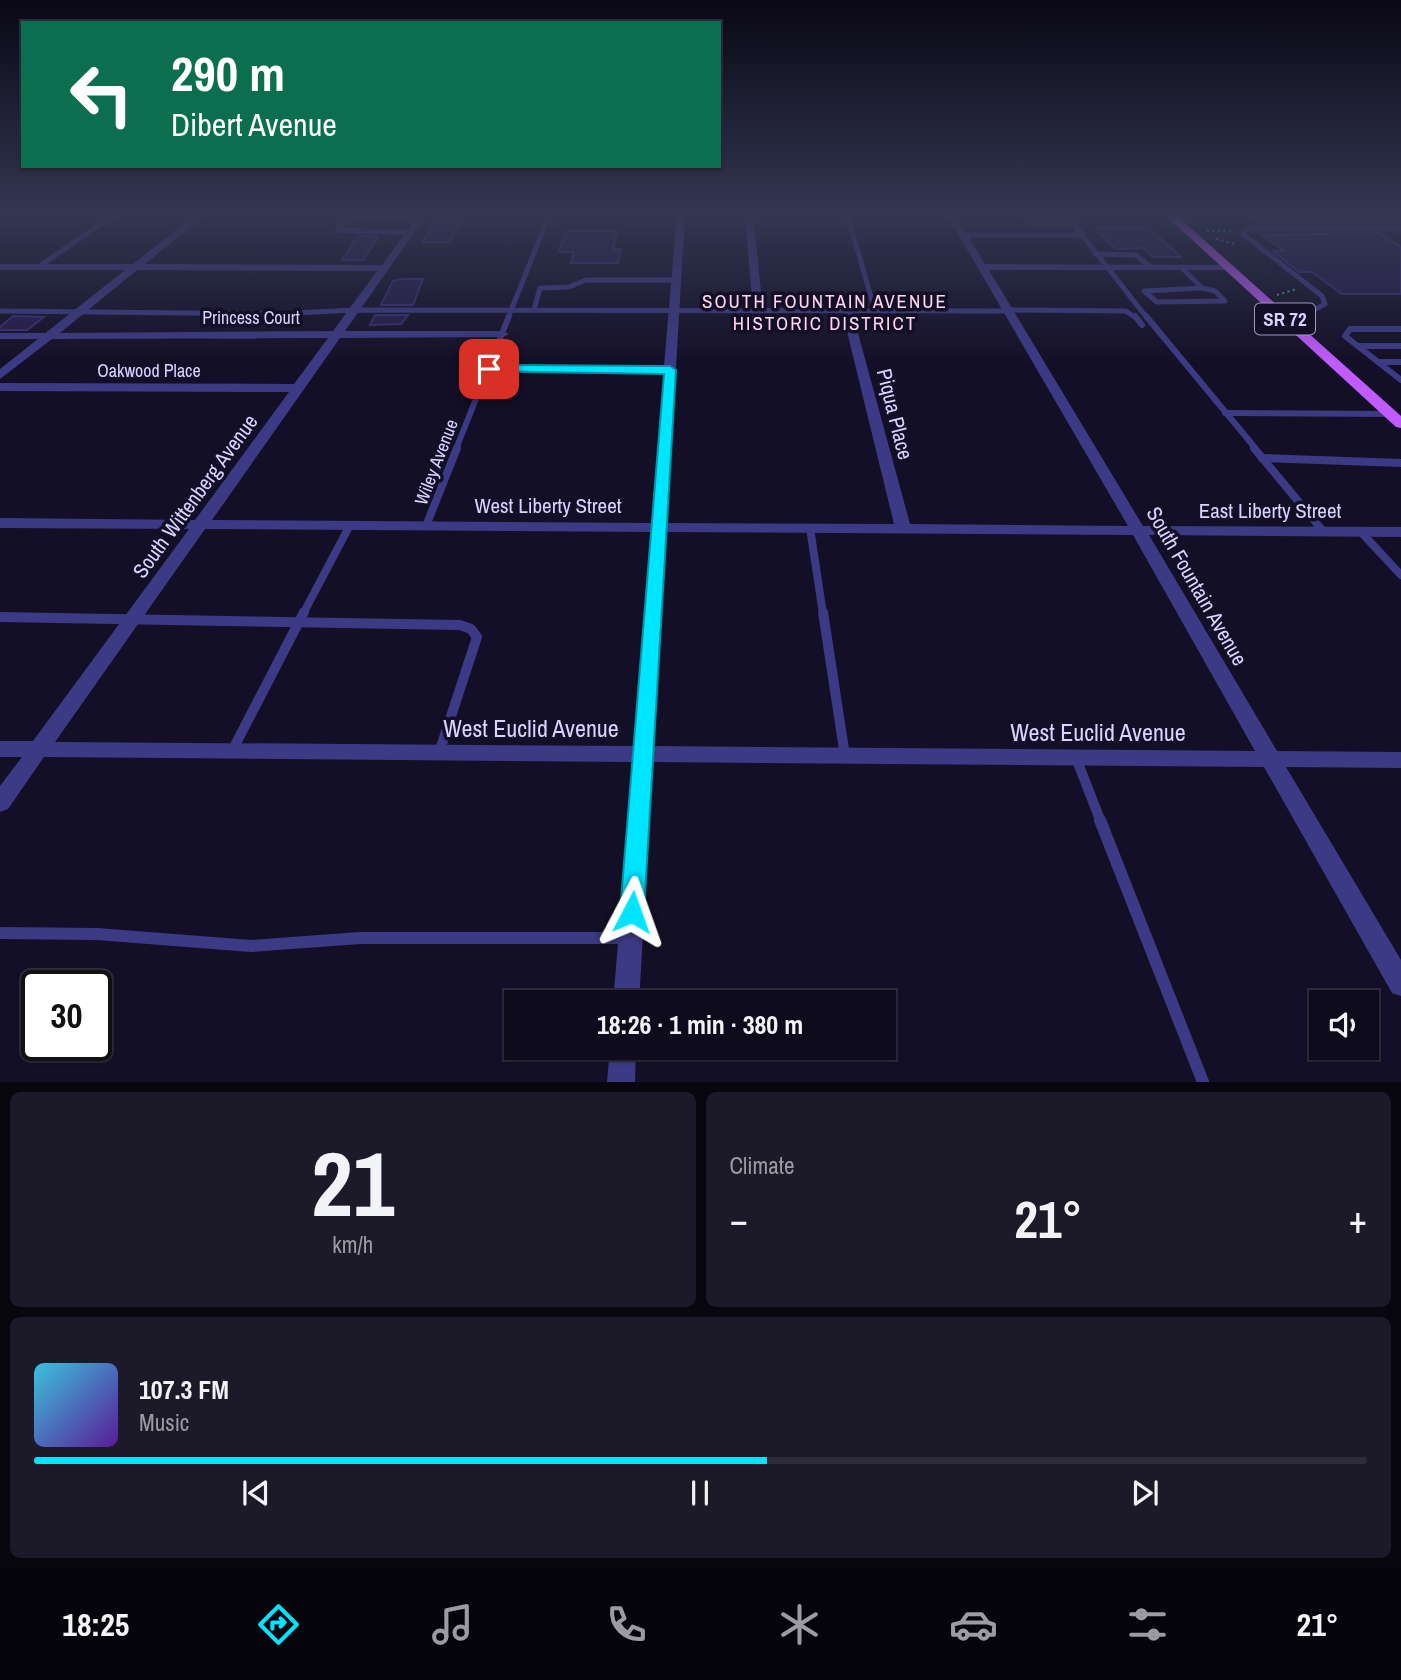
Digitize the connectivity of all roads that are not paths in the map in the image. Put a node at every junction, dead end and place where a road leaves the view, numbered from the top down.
1 (43, 263) edge
2 (141, 263) edge
3 (387, 263) edge
4 (530, 263) edge
5 (677, 263) edge
6 (754, 263) edge
7 (861, 263) edge
8 (980, 263) edge
9 (1102, 263) edge
10 (1146, 263) edge
11 (1223, 263) edge
12 (1280, 263) edge
13 (0, 267) edge
14 (38, 267) junction
15 (982, 267) junction
16 (1105, 267) junction
17 (1150, 267) junction
18 (1181, 267) junction
19 (1227, 267) junction
20 (135, 268) junction
21 (384, 268) junction
22 (676, 280) junction
23 (1202, 288) junction
24 (354, 310) junction
25 (512, 310) junction
26 (534, 310) junction
27 (674, 310) junction
28 (758, 311) junction
29 (847, 311) junction
30 (875, 311) junction
31 (1009, 311) junction
32 (0, 312) edge
33 (79, 312) junction
34 (1290, 323) junction
35 (1142, 325) dead end
36 (1401, 329) edge
37 (337, 334) junction
38 (503, 334) junction
39 (0, 336) edge
40 (48, 336) junction
41 (1359, 346) junction
42 (1401, 346) edge
43 (1378, 362) junction
44 (1401, 362) edge
45 (489, 369) junction
46 (670, 370) junction
47 (0, 375) edge
48 (1401, 380) edge
49 (0, 387) edge
50 (298, 388) junction
51 (1225, 413) junction
52 (1390, 414) junction
53 (1401, 424) edge
54 (1262, 458) junction
55 (1401, 463) edge
56 (0, 523) edge
57 (200, 524) junction
58 (350, 525) junction
59 (426, 526) junction
60 (659, 527) junction
61 (810, 528) junction
62 (903, 528) junction
63 (1138, 530) junction
64 (1323, 531) junction
65 (1360, 531) junction
66 (1401, 532) edge
67 (1401, 575) edge
68 (0, 617) edge
69 (132, 619) junction
70 (300, 622) junction
71 (0, 749) edge
72 (38, 750) junction
73 (232, 751) junction
74 (439, 753) junction
75 (643, 755) junction
76 (845, 756) junction
77 (1076, 758) junction
78 (1271, 760) junction
79 (1401, 760) edge
80 (0, 803) edge
81 (0, 933) edge
82 (631, 938) junction
83 (1401, 984) edge
84 (627, 990) edge
85 (622, 1060) edge
86 (621, 1082) edge
87 (1203, 1082) edge

1 - 14 lane
2 - 20 street
3 - 21 street, South Wittenberg Avenue
4 - 25 lane, Wiley Avenue
5 - 22 street
6 - 28 street
7 - 30 lane
8 - 15 street, South Fountain Avenue
9 - 16 lane
10 - 17 lane
11 - 19 main road, SR 72
12 - 34 lane
13 - 14 street
14 - 20 street
15 - 16 street
15 - 31 street, South Fountain Avenue
16 - 17 street
16 - 51 lane
17 - 18 street
18 - 19 street
18 - 23 lane
19 - 34 main road, SR 72
20 - 21 street
20 - 33 street
21 - 24 street, South Wittenberg Avenue
22 - 26 lane
22 - 27 street
23 - 23 lane
24 - 25 lane
24 - 33 lane
24 - 37 street, South Wittenberg Avenue
25 - 26 lane
25 - 38 lane, Wiley Avenue
26 - 27 lane
27 - 28 lane
27 - 46 street
28 - 29 lane
29 - 30 lane
29 - 62 street, Piqua Place
30 - 31 lane
31 - 35 lane
31 - 63 street, South Fountain Avenue
32 - 33 lane
33 - 40 street
34 - 52 main road, SR 72
36 - 41 lane
37 - 38 street, Princess Court
37 - 40 street, Princess Court
37 - 50 street, South Wittenberg Avenue
38 - 45 lane, Wiley Avenue
39 - 40 lane, Princess Court
40 - 47 street
41 - 42 lane
41 - 43 lane
43 - 44 lane
43 - 48 lane
45 - 46 street
45 - 59 lane, Wiley Avenue
46 - 60 street
49 - 50 street, Oakwood Place
50 - 57 street, South Wittenberg Avenue
51 - 52 lane
51 - 54 lane
52 - 53 main road, SR 72
54 - 55 lane
54 - 64 lane
56 - 57 street, West Liberty Street
57 - 58 street, West Liberty Street
57 - 69 street, South Wittenberg Avenue
58 - 59 street, West Liberty Street
58 - 70 lane
59 - 60 street, West Liberty Street
60 - 61 street, West Liberty Street
60 - 75 street
61 - 62 street, West Liberty Street
61 - 76 lane
62 - 63 street, West Liberty Street
63 - 64 street, East Liberty Street
63 - 78 street, South Fountain Avenue
64 - 65 street, East Liberty Street
65 - 66 street, East Liberty Street
65 - 67 lane
68 - 69 lane
69 - 70 lane
69 - 72 street, South Wittenberg Avenue
70 - 73 lane
70 - 74 lane
71 - 72 street, West Euclid Avenue
72 - 73 street, West Euclid Avenue
72 - 80 street, South Wittenberg Avenue
73 - 74 street, West Euclid Avenue
74 - 75 street, West Euclid Avenue
75 - 76 street, West Euclid Avenue
75 - 82 street
76 - 77 street, West Euclid Avenue
77 - 78 street, West Euclid Avenue
77 - 87 lane
78 - 79 street, West Euclid Avenue
78 - 83 street, South Fountain Avenue
81 - 82 lane
82 - 84 street
85 - 86 street

